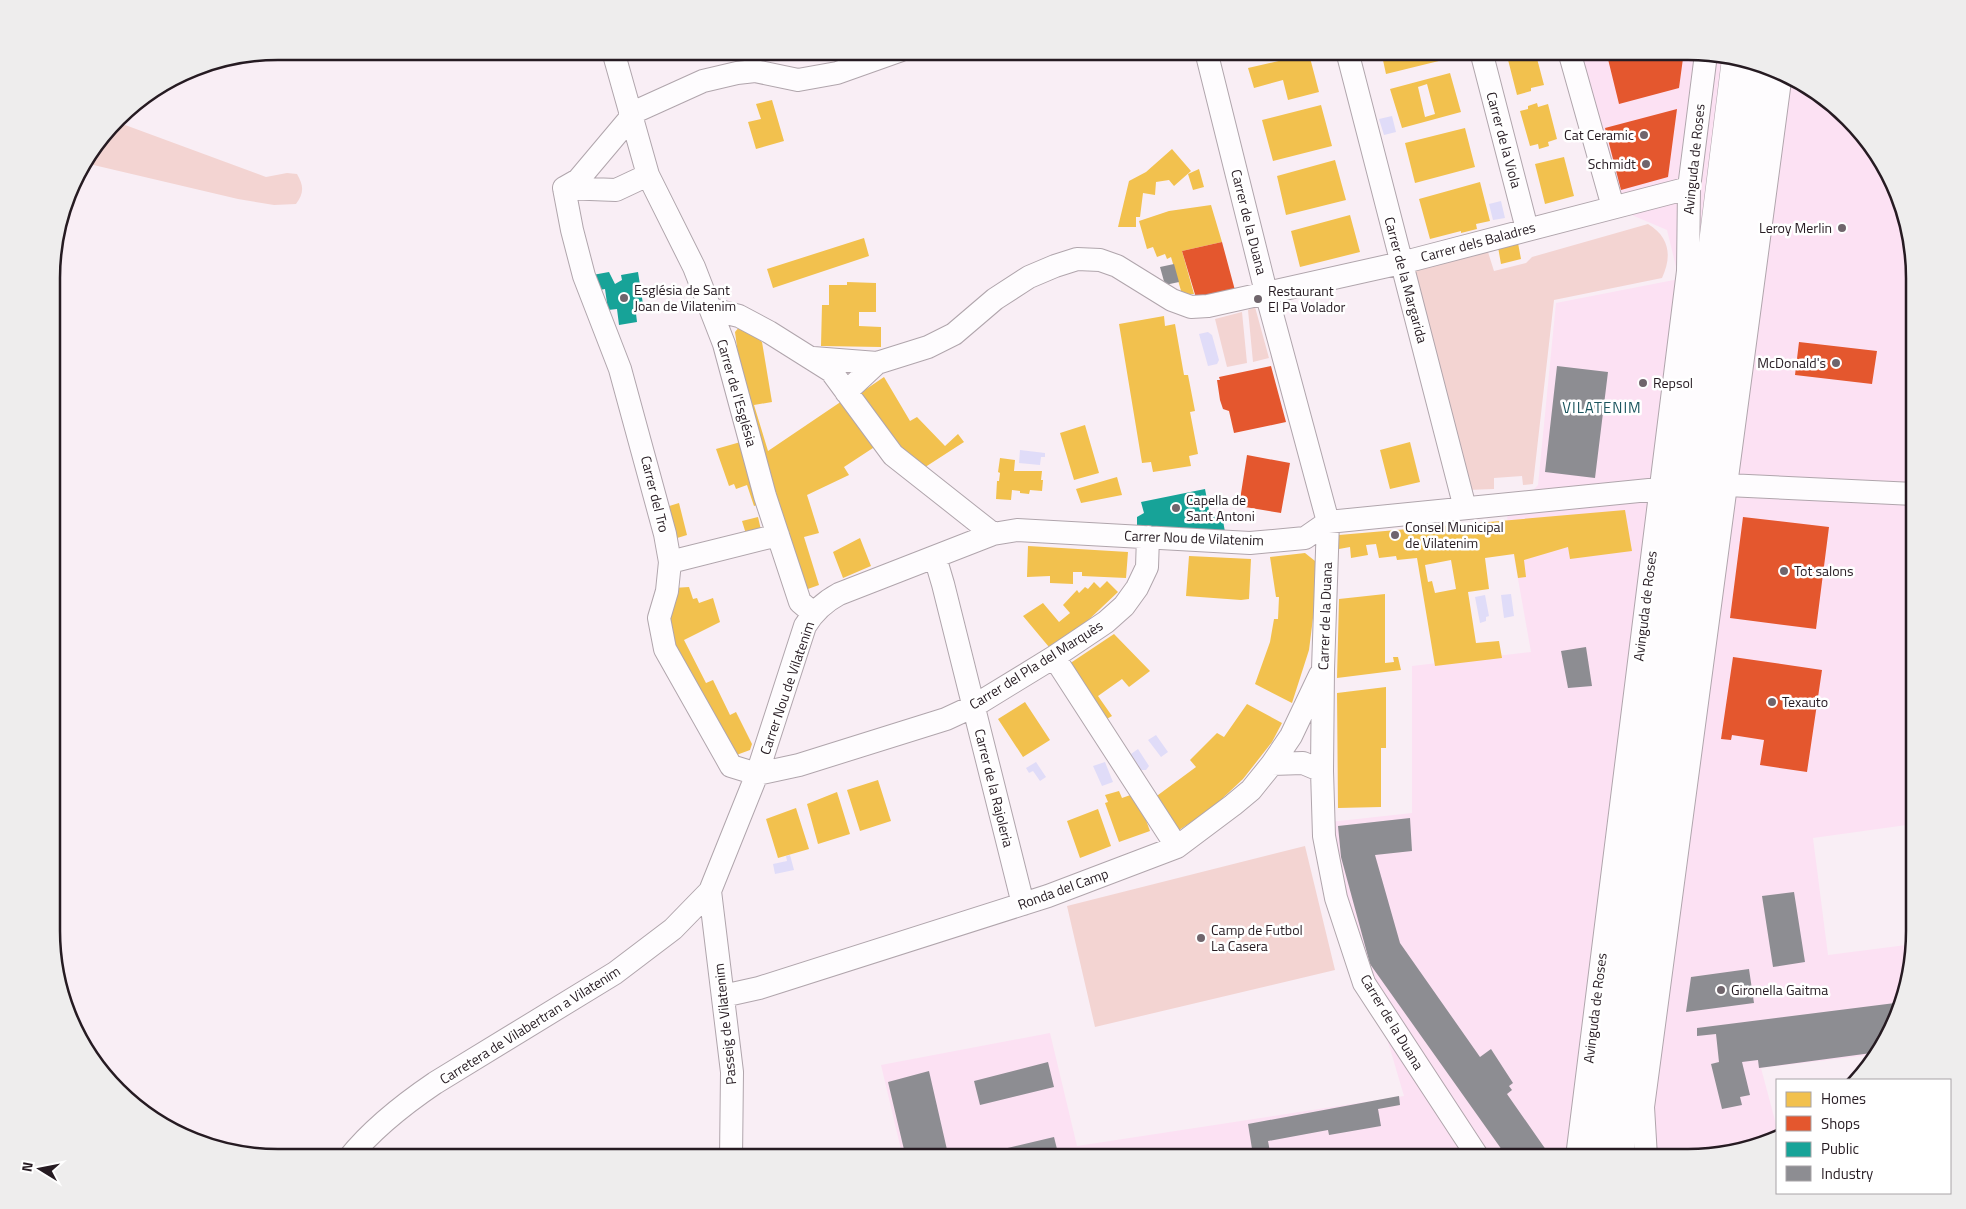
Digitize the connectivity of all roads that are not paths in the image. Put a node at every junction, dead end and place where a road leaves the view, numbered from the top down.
1 (616, 60) edge
2 (874, 60) edge
3 (1208, 60) edge
4 (1349, 60) edge
5 (1483, 60) edge
6 (1572, 60) edge
7 (1705, 60) edge
8 (1735, 65) edge
9 (1758, 72) edge
10 (1780, 80) edge
11 (631, 115) junction
12 (648, 175) junction
13 (564, 188) junction
14 (1689, 188) junction
15 (1613, 207) junction
16 (1527, 229) junction
17 (1401, 263) junction
18 (1266, 292) junction
19 (711, 309) junction
20 (810, 358) junction
21 (877, 364) junction
22 (846, 392) junction
23 (1727, 485) junction
24 (1659, 489) junction
25 (1906, 494) edge
26 (1465, 508) junction
27 (1328, 522) junction
28 (993, 534) junction
29 (778, 535) junction
30 (1148, 538) junction
31 (935, 557) junction
32 (670, 562) junction
33 (813, 613) junction
34 (1054, 658) junction
35 (1323, 668) junction
36 (974, 706) junction
37 (1272, 764) junction
38 (1322, 771) junction
39 (758, 774) junction
40 (1177, 847) junction
41 (710, 891) junction
42 (1023, 904) junction
43 (723, 996) junction
44 (1644, 1107) junction
45 (357, 1149) edge
46 (731, 1149) edge
47 (1473, 1149) edge
48 (1578, 1149) edge
49 (1598, 1149) edge
50 (1620, 1149) edge
51 (1638, 1149) edge
52 (1646, 1149) edge

1 - 11 street, Carrer de l'Església
2 - 11 street
3 - 18 street, Carrer de la Duana
4 - 17 street, Carrer de la Margarida
5 - 16 street, Carrer de la Viola
6 - 15 street
7 - 14 street, Avinguda de Roses
8 - 49 highway
9 - 50 highway
10 - 23 street
11 - 12 street, Carrer de l'Església
11 - 13 street
12 - 13 street
12 - 19 street, Carrer de l'Església
13 - 32 street, Carrer del Tro
14 - 15 street, Carrer dels Baladres
14 - 24 street, Avinguda de Roses
15 - 16 street, Carrer dels Baladres
16 - 17 street, Carrer dels Baladres
17 - 18 street, Carrer dels Baladres
17 - 26 street, Carrer de la Margarida
18 - 21 street, Carrer dels Baladres
18 - 27 street, Carrer de la Duana
19 - 20 street
19 - 29 street, Carrer de l'Església
20 - 21 street
20 - 22 street
21 - 22 street
22 - 28 street
23 - 25 street
23 - 44 street
24 - 26 street, Carrer Nou de Vilatenim
24 - 48 street, Avinguda de Roses
26 - 27 street, Carrer Nou de Vilatenim
27 - 30 street, Carrer Nou de Vilatenim
27 - 35 street, Carrer de la Duana
28 - 30 street, Carrer Nou de Vilatenim
28 - 31 street, Carrer Nou de Vilatenim
29 - 32 street
29 - 33 street, Carrer de l'Església
30 - 34 street, Carrer del Pla del Marquès
31 - 33 street, Carrer Nou de Vilatenim
31 - 36 street, Carrer de la Rajoleria
32 - 39 street, Carrer del Tro
33 - 39 street, Carrer Nou de Vilatenim
34 - 36 street, Carrer del Pla del Marquès
34 - 40 street
35 - 37 street, Ronda del Camp
35 - 38 street, Carrer de la Duana
36 - 39 street, Carrer del Pla del Marquès
36 - 42 street, Carrer de la Rajoleria
37 - 38 street
37 - 40 street, Ronda del Camp
38 - 47 street, Carrer de la Duana
39 - 41 street, Carrer Nou de Vilatenim
40 - 42 street, Ronda del Camp
41 - 43 street, Passeig de Vilatenim
41 - 45 street, Carretera de Vilabertran a Vilatenim
42 - 43 street, Ronda del Camp
43 - 46 street, Passeig de Vilatenim
44 - 51 highway
44 - 52 street

